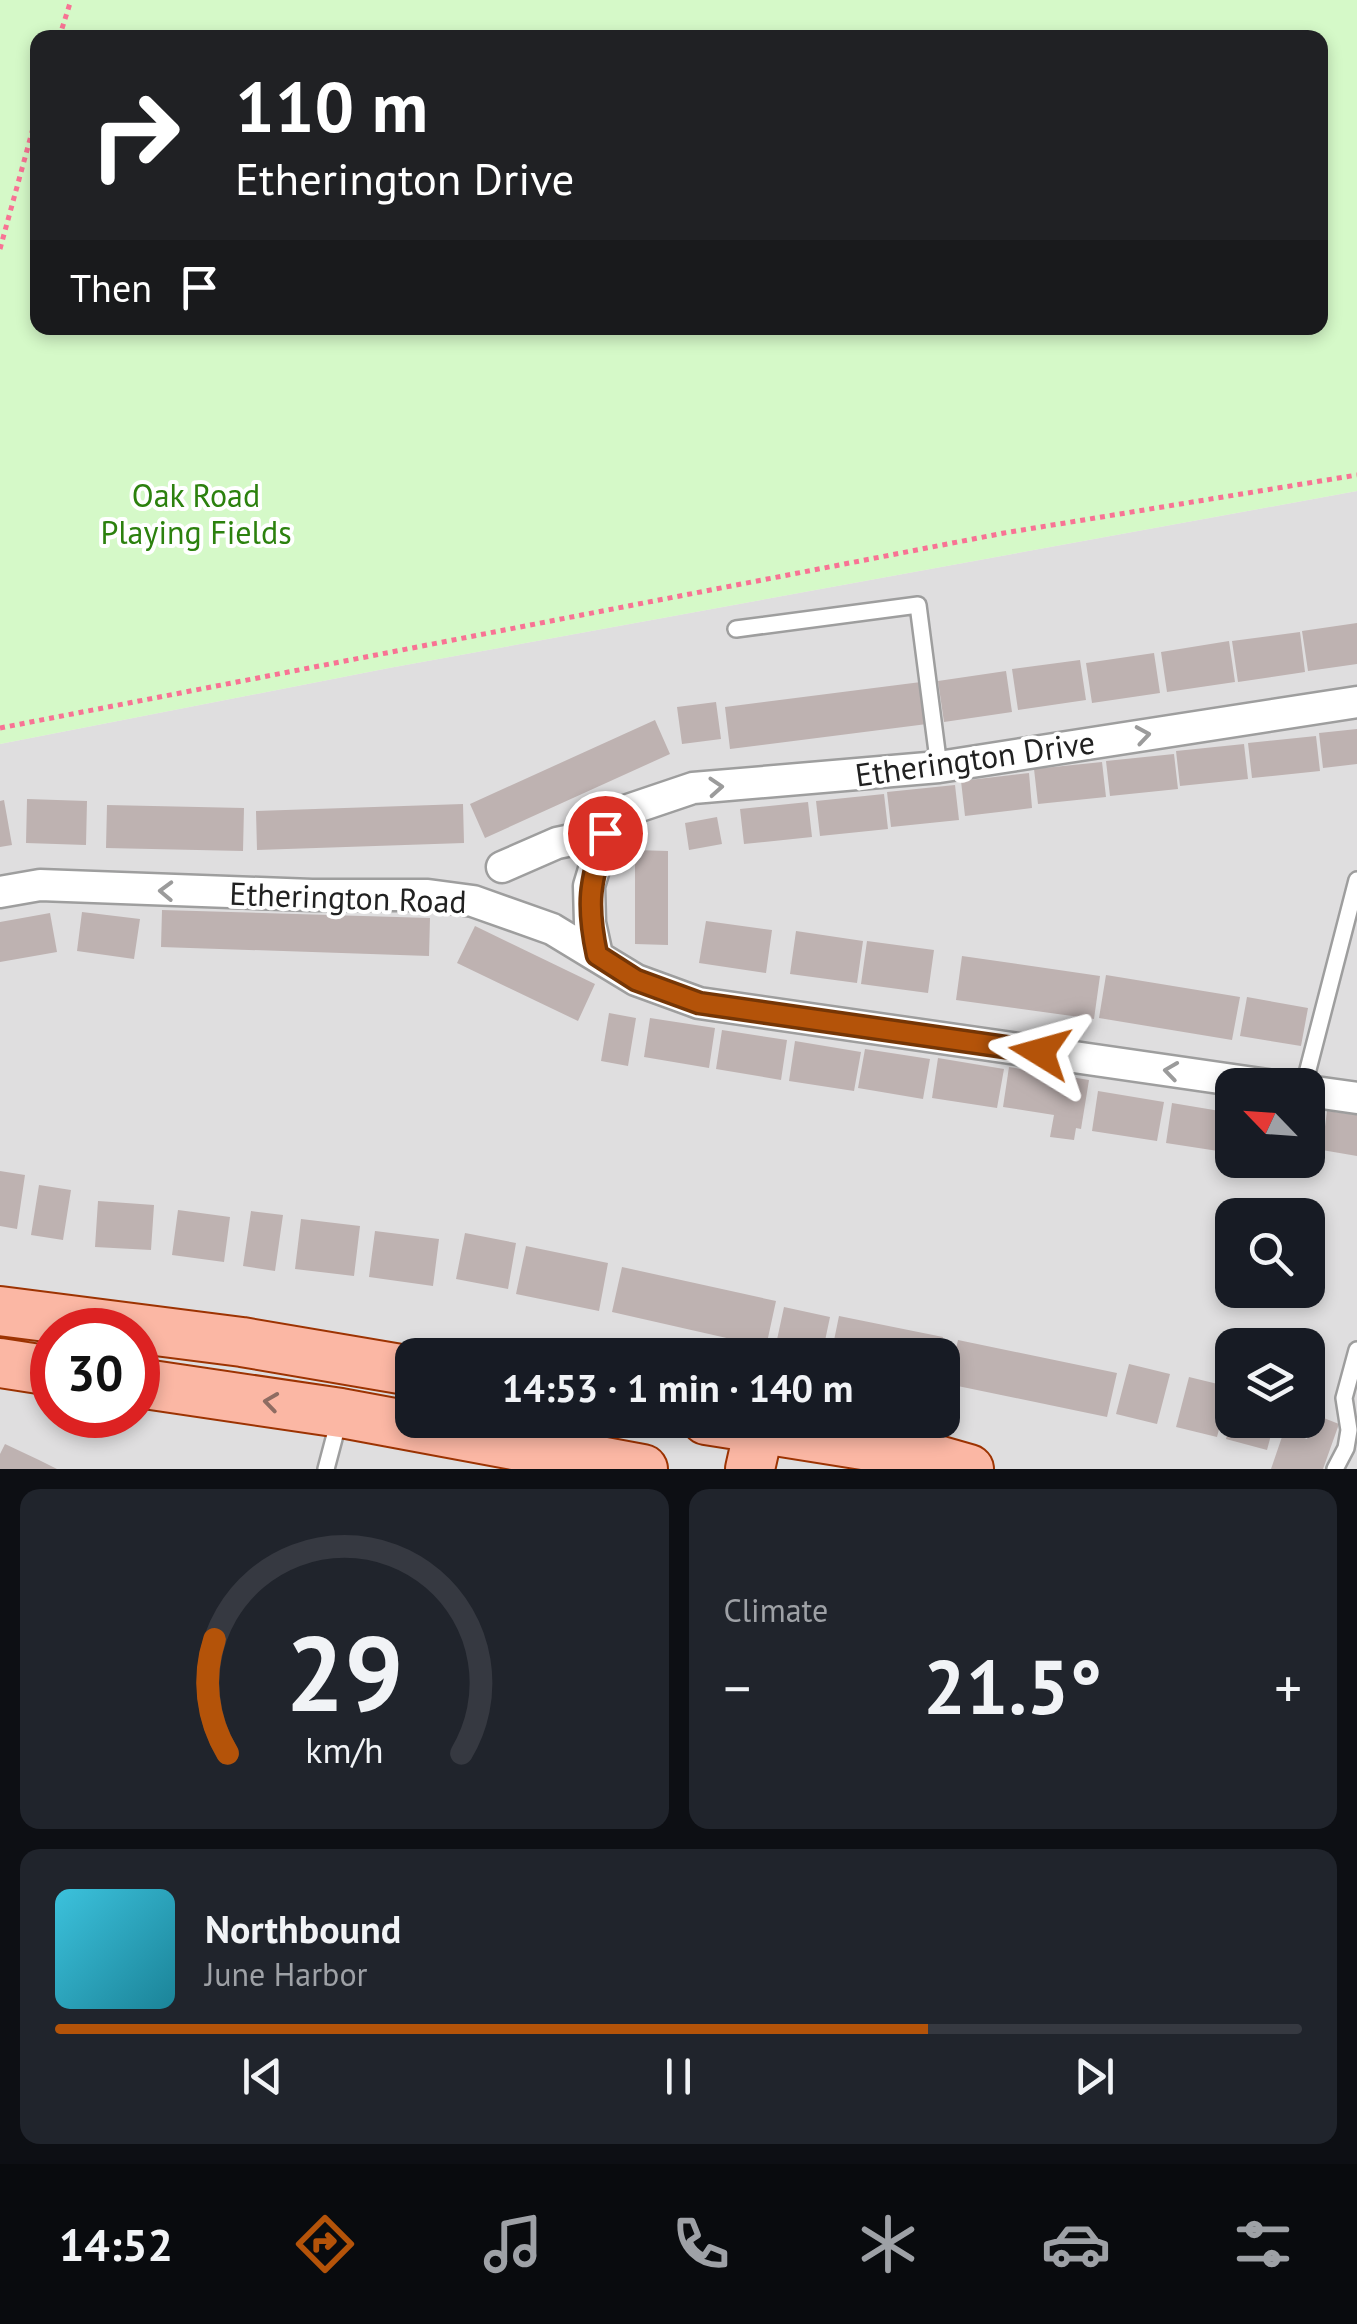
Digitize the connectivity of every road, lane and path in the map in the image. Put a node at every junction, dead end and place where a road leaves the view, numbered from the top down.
1 (71, 0) edge
2 (62, 30) edge
3 (30, 139) edge
4 (0, 249) edge
5 (1357, 474) edge
6 (736, 628) dead end
7 (1357, 702) edge
8 (0, 728) edge
9 (939, 768) junction
10 (605, 833) junction
11 (502, 868) dead end
12 (1357, 880) edge
13 (589, 886) junction
14 (0, 892) edge
15 (552, 929) junction
16 (597, 955) junction
17 (1311, 1068) edge
18 (1215, 1077) edge
19 (1325, 1092) edge
20 (1357, 1098) edge
21 (0, 1311) edge
22 (1357, 1350) edge
23 (0, 1363) edge
24 (30, 1368) edge
25 (395, 1368) edge
26 (160, 1386) edge
27 (341, 1412) junction
28 (755, 1449) edge
29 (326, 1469) edge
30 (643, 1469) edge
31 (969, 1469) edge
32 (1335, 1469) edge

1 - 2 path
3 - 4 path
5 - 8 path
6 - 9 lane
9 -> 7 street, Etherington Drive
10 -> 9 street, Etherington Drive
10 - 11 street, Etherington Drive
10 - 13 street
12 - 17 lane
13 - 15 street
13 - 16 street
15 -> 14 street, Etherington Road
15 - 16 street, Etherington Road
18 -> 16 street, Etherington Road
19 - 20 street
21 - 25 main road
22 - 32 lane
23 - 24 main road
27 -> 26 main road
27 - 29 lane
27 - 30 main road
28 - 31 main road

